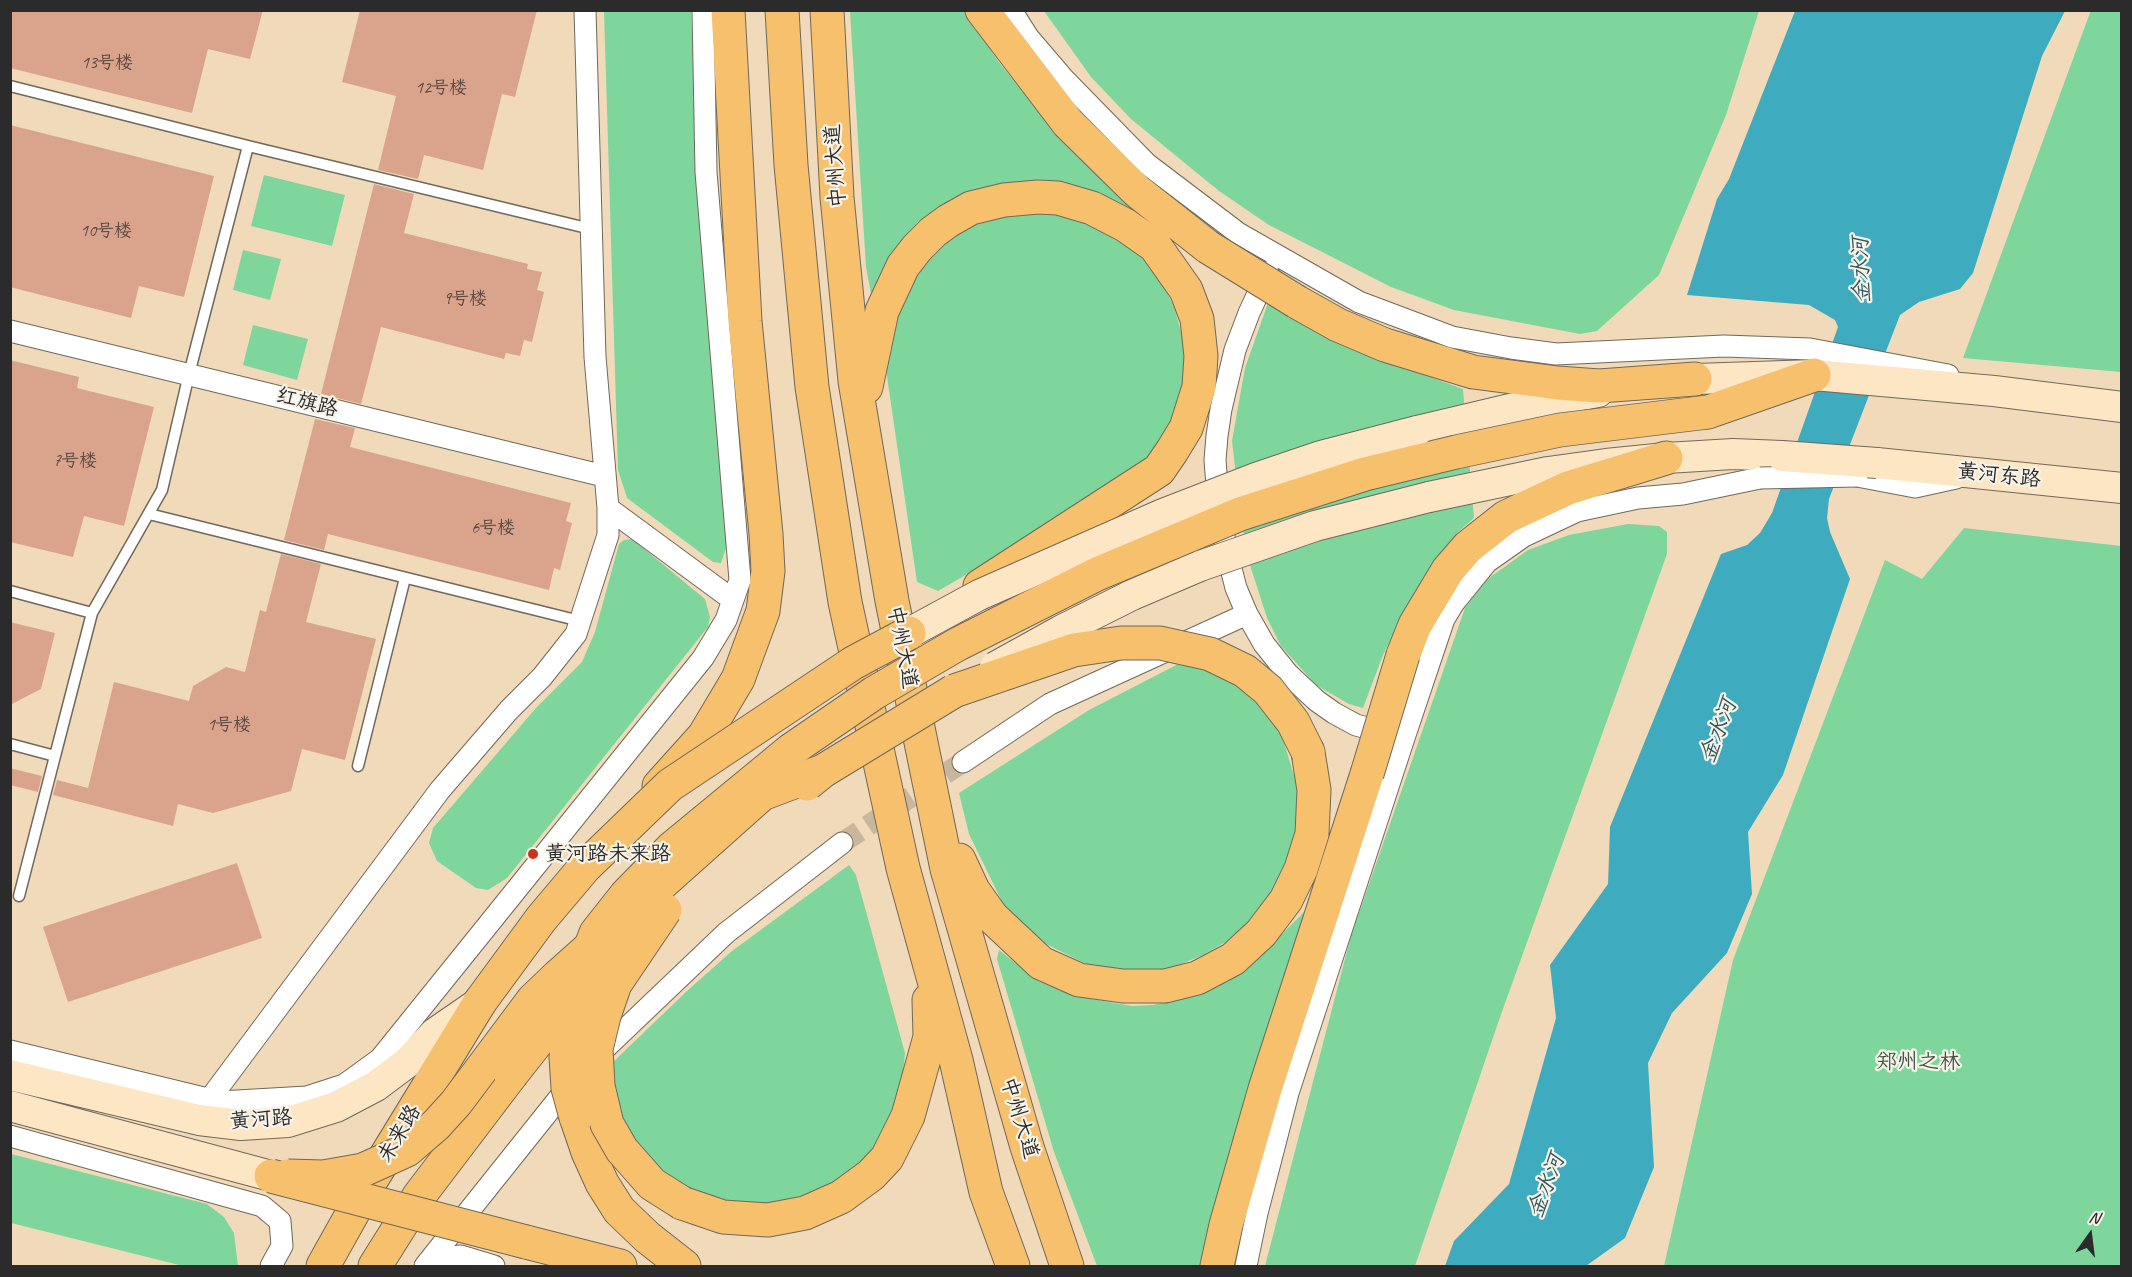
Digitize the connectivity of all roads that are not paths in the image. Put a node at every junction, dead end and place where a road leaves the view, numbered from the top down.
1 (585, 10) edge
2 (703, 10) edge
3 (728, 10) edge
4 (782, 10) edge
5 (827, 10) edge
6 (982, 10) edge
7 (1011, 10) edge
8 (10, 86) edge
9 (248, 146) junction
10 (591, 229) junction
11 (1276, 255) junction
12 (10, 331) edge
13 (1812, 362) junction
14 (189, 374) junction
15 (1695, 380) junction
16 (2121, 407) edge
17 (861, 418) junction
18 (1666, 458) junction
19 (1867, 470) junction
20 (604, 476) junction
21 (2121, 488) edge
22 (608, 508) junction
23 (149, 514) junction
24 (405, 578) junction
25 (10, 591) edge
26 (733, 600) junction
27 (92, 613) junction
28 (1247, 614) junction
29 (580, 621) junction
30 (909, 633) junction
31 (954, 691) junction
32 (1404, 738) junction
33 (10, 744) edge
34 (55, 756) junction
35 (963, 762) tunnel mouth
36 (358, 766) dead end
37 (822, 771) junction
38 (934, 808) junction
39 (842, 843) tunnel mouth
40 (584, 868) junction
41 (19, 896) dead end
42 (665, 910) junction
43 (928, 956) junction
44 (480, 1002) junction
45 (10, 1051) edge
46 (10, 1075) edge
47 (209, 1100) junction
48 (10, 1106) edge
49 (10, 1136) edge
50 (271, 1176) junction
51 (271, 1266) edge
52 (322, 1266) edge
53 (375, 1266) edge
54 (426, 1266) edge
55 (494, 1266) edge
56 (620, 1266) edge
57 (684, 1266) edge
58 (1013, 1266) edge
59 (1067, 1266) edge
60 (1217, 1266) edge
61 (1246, 1266) edge

1 - 10 street
2 - 26 street
3 - 40 main road, bridge
4 - 43 main road, 中州大道
5 - 17 main road, 中州大道
6 - 15 main road, bridge
7 - 11 street
8 - 9 lane
9 - 10 lane
9 - 14 lane
10 - 20 street
11 - 13 street
11 - 28 street
12 - 14 street, 红旗路
13 - 15 main road
13 - 16 main road
13 - 57 main road, bridge
14 - 20 street, 红旗路
14 - 23 lane
15 - 30 main road, bridge
17 - 30 main road, bridge
17 - 38 main road, 中州大道
18 - 19 main road, 黄河东路, bridge
18 - 31 main road, 黄河东路, bridge
18 - 60 main road, bridge
19 - 21 main road, 黄河东路
19 - 32 street, bridge
20 - 22 street
22 - 26 street
22 - 29 street
23 - 24 lane
23 - 27 lane
24 - 29 lane
24 - 36 lane
25 - 27 lane
26 - 47 street
27 - 34 lane
28 - 32 street
28 - 35 street
29 - 47 street
30 - 40 main road, bridge
31 - 37 main road, bridge
31 - 38 main road, bridge
32 - 61 street
33 - 34 lane
34 - 41 lane
37 - 42 main road, bridge
37 - 50 main road, bridge
38 - 59 main road, 中州大道
39 - 54 street
40 - 44 main road, 未来路, bridge
42 - 43 main road, bridge
42 - 53 main road, bridge
43 - 58 main road, 中州大道
44 - 46 main road, 黄河路
44 - 52 main road, 未来路
45 - 47 street
48 - 50 main road, 黄河路
49 - 51 street
50 - 56 main road, bridge
54 - 55 street

